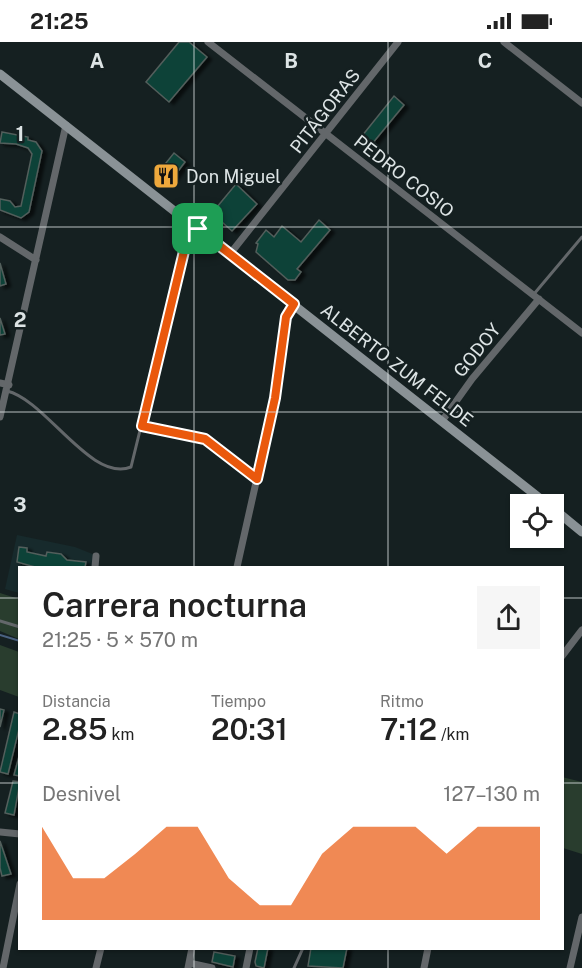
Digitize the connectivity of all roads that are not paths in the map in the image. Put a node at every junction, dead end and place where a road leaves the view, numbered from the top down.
1 (208, 42) edge
2 (398, 42) edge
3 (504, 42) edge
4 (0, 74) edge
5 (582, 103) edge
6 (66, 125) junction
7 (326, 134) junction
8 (198, 229) junction
9 (0, 237) edge
10 (582, 237) edge
11 (230, 254) junction
12 (36, 260) junction
13 (536, 297) junction
14 (294, 304) junction
15 (582, 333) edge
16 (0, 383) edge
17 (8, 388) junction
18 (0, 417) edge
19 (441, 421) junction
20 (142, 426) junction
21 (257, 479) junction
22 (534, 494) edge
23 (564, 517) edge
24 (582, 532) edge
25 (96, 556) dead end
26 (95, 566) edge
27 (237, 566) edge
28 (0, 621) edge
29 (18, 626) edge
30 (582, 630) edge
31 (564, 653) edge
32 (0, 832) edge
33 (18, 834) edge
34 (18, 894) edge
35 (582, 917) edge
36 (100, 950) edge
37 (192, 950) edge
38 (250, 950) edge
39 (302, 950) edge
40 (428, 950) edge
41 (188, 965) edge
42 (3, 968) edge
43 (96, 968) edge
44 (212, 968) edge
45 (246, 968) edge
46 (294, 968) edge
47 (424, 968) edge
48 (570, 968) edge

1 - 7 street, PEDRO COSIO
2 - 7 street, PITÁGORAS
3 - 5 street
4 - 6 street, ALBERTO ZUM FELDE
6 - 8 street, ALBERTO ZUM FELDE
6 - 12 street
7 - 11 street, PITÁGORAS
7 - 13 street, PEDRO COSIO
8 - 11 street, ALBERTO ZUM FELDE
8 - 20 lane
9 - 12 street
10 - 13 lane
11 - 14 street, ALBERTO ZUM FELDE
12 - 17 street
13 - 15 street, PEDRO COSIO
13 - 19 street, GODOY
14 - 19 street, ALBERTO ZUM FELDE
14 - 21 street
16 - 17 street
17 - 18 street
17 - 20 lane
19 - 22 street, ALBERTO ZUM FELDE
20 - 21 lane
21 - 27 street
23 - 24 street
25 - 26 street
28 - 29 lane
30 - 31 street
32 - 33 street
34 - 42 street
35 - 48 street
36 - 43 street
37 - 41 street
38 - 45 street
39 - 46 lane
40 - 47 street
41 - 44 street

